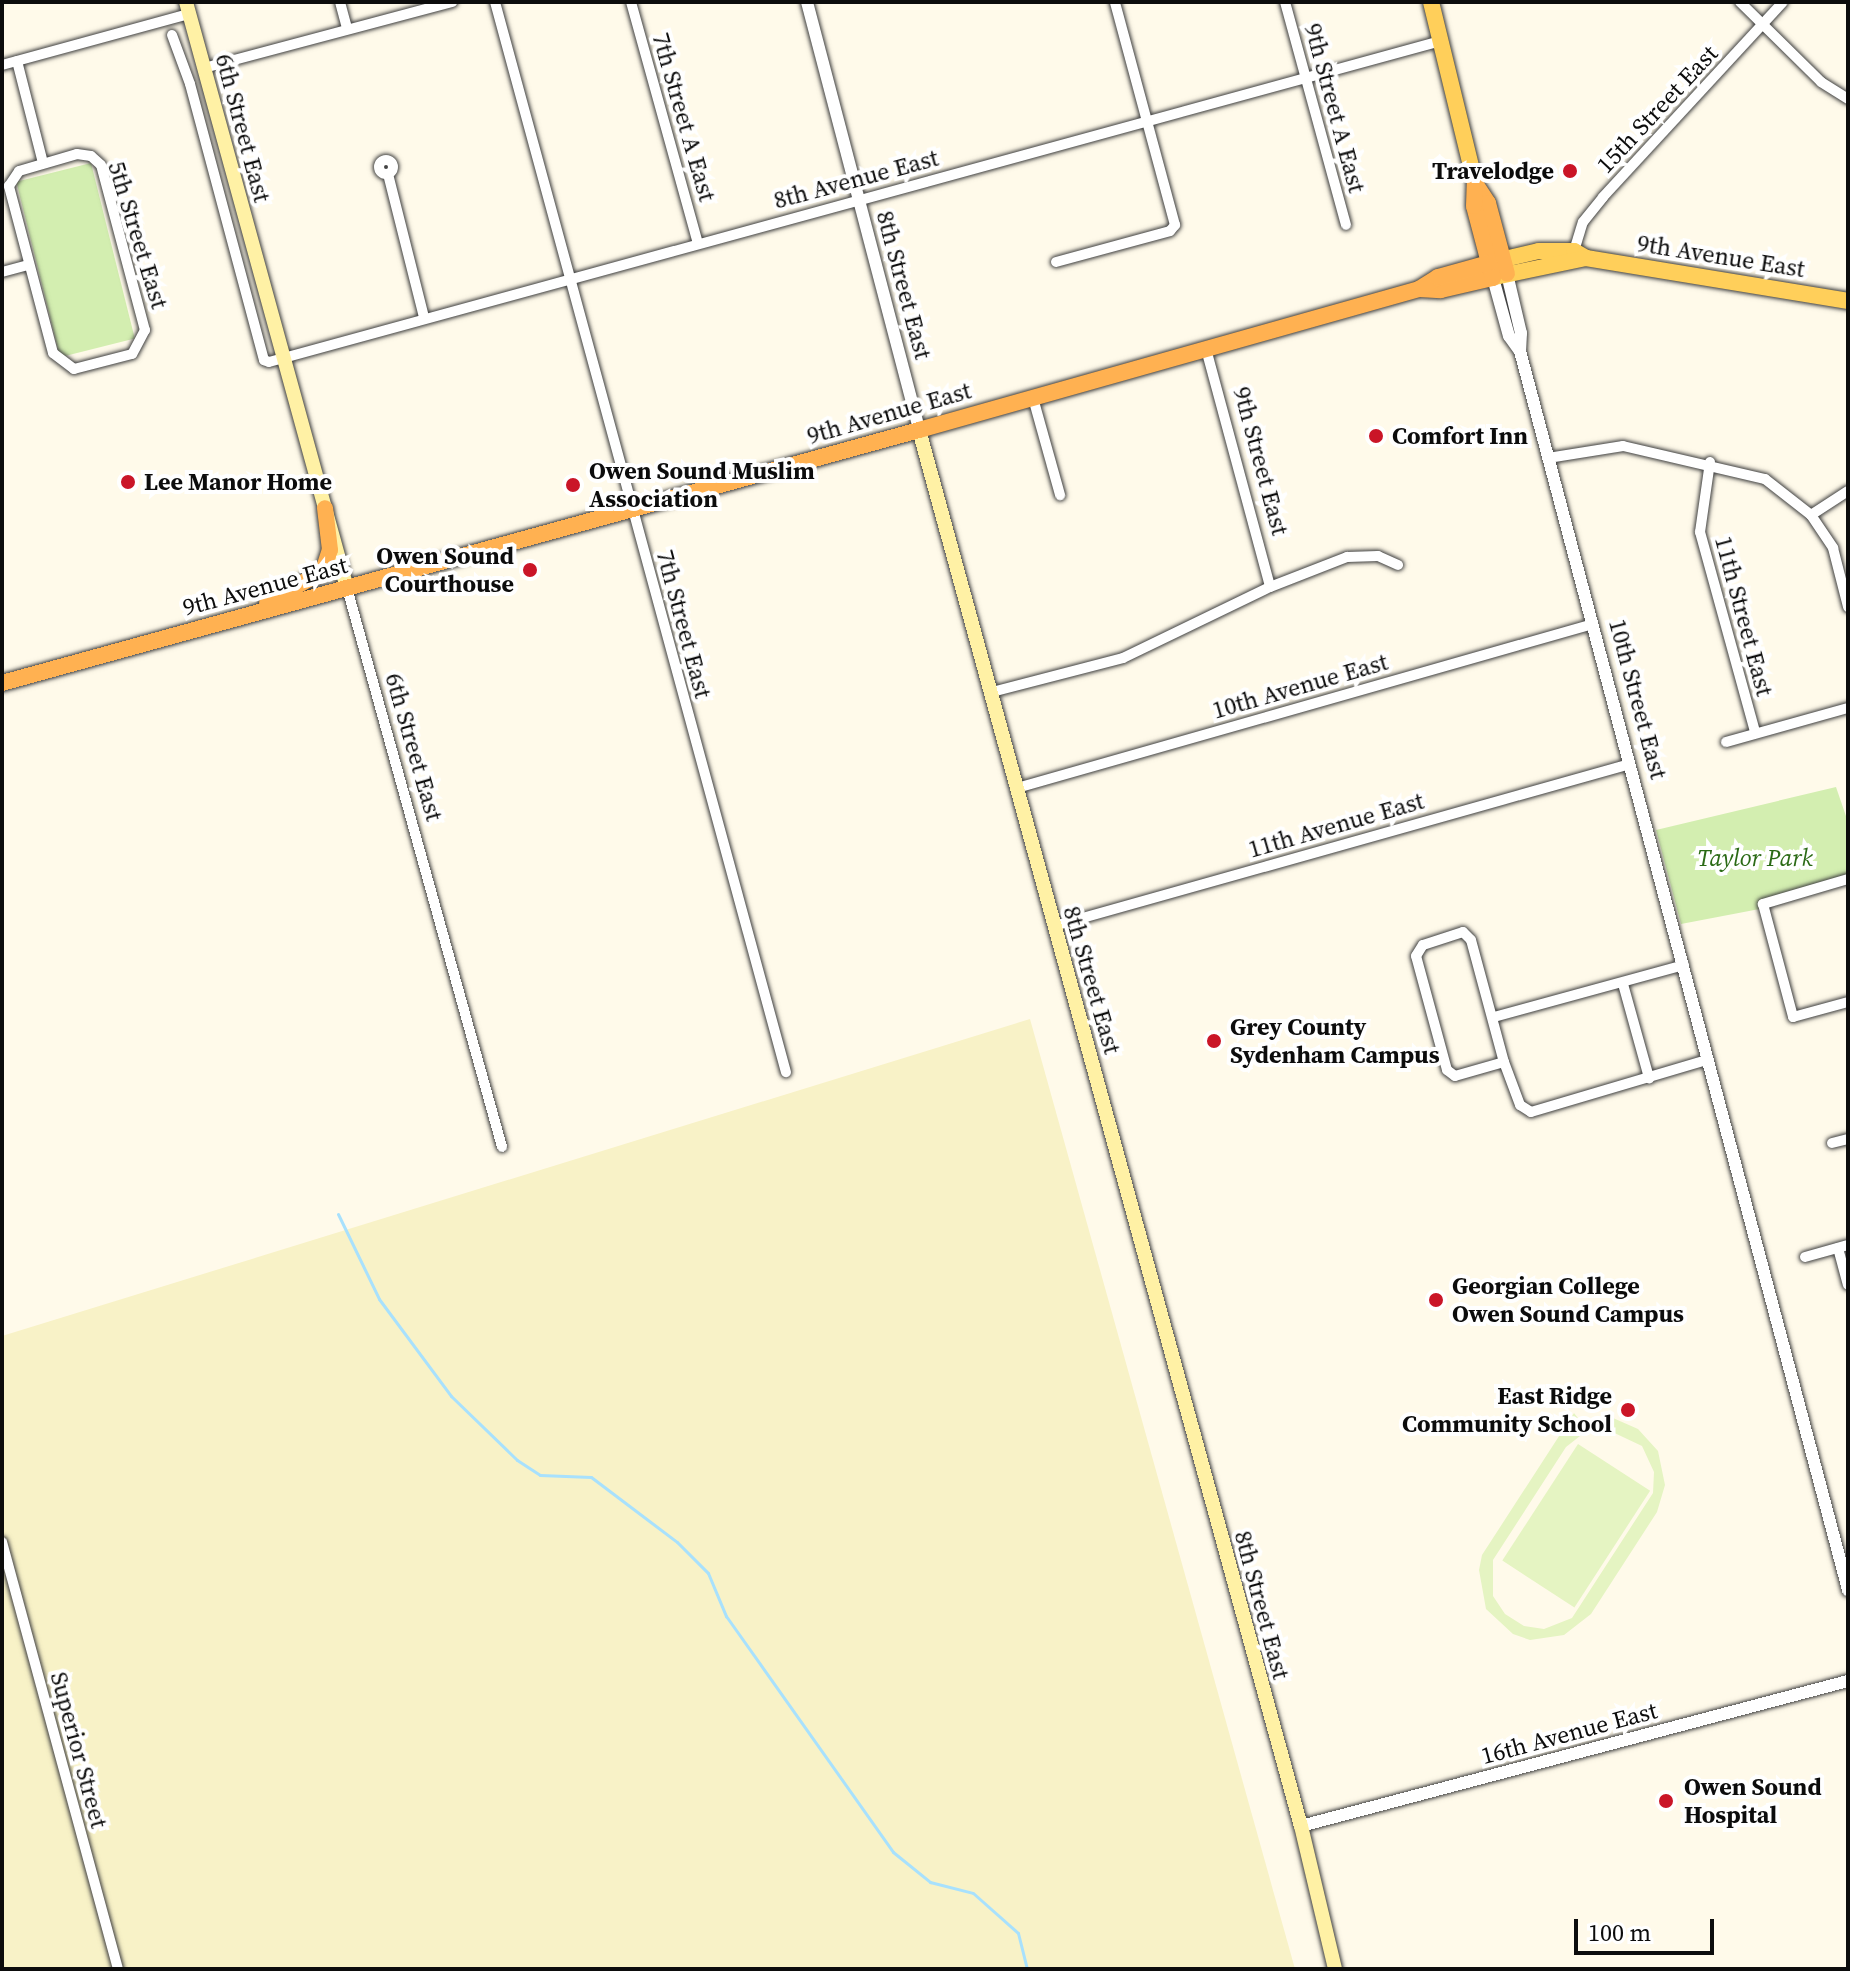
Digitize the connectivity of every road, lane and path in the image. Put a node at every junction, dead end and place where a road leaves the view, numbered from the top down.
1 (340, 2) edge
2 (452, 2) edge
3 (495, 2) edge
4 (631, 2) edge
5 (807, 2) edge
6 (1115, 2) edge
7 (1285, 2) edge
8 (1431, 2) edge
9 (1740, 2) edge
10 (1783, 2) edge
11 (187, 8) edge
12 (1764, 24) junction
13 (347, 29) junction
14 (172, 35) dead end
15 (1441, 41) junction
16 (17, 61) junction
17 (2, 65) edge
18 (204, 68) junction
19 (1305, 76) junction
20 (1848, 99) edge
21 (1146, 119) junction
22 (43, 163) junction
23 (388, 174) dead end
24 (1475, 183) joint
25 (859, 199) junction
26 (1346, 225) dead end
27 (698, 243) junction
28 (1580, 254) junction
29 (1056, 262) dead end
30 (28, 265) junction
31 (1498, 269) junction
32 (2, 272) edge
33 (571, 278) junction
34 (1848, 301) edge
35 (424, 317) junction
36 (1206, 349) junction
37 (284, 358) junction
38 (1033, 398) junction
39 (919, 430) junction
40 (1548, 458) junction
41 (1710, 462) junction
42 (1848, 491) edge
43 (1060, 495) dead end
44 (325, 508) junction
45 (632, 510) junction
46 (1811, 515) junction
47 (1398, 565) dead end
48 (1270, 587) junction
49 (347, 588) junction
50 (1848, 607) edge
51 (248, 615) junction
52 (1593, 624) junction
53 (2, 683) edge
54 (992, 692) junction
55 (1848, 708) edge
56 (1755, 732) junction
57 (1726, 742) dead end
58 (1630, 764) junction
59 (1017, 788) junction
60 (1848, 879) edge
61 (1054, 926) junction
62 (1684, 965) junction
63 (1623, 984) junction
64 (1848, 1002) edge
65 (1494, 1017) junction
66 (1707, 1060) junction
67 (1504, 1062) junction
68 (786, 1072) dead end
69 (1649, 1078) junction
70 (1848, 1139) edge
71 (1832, 1143) dead end
72 (502, 1147) dead end
73 (1843, 1246) edge
74 (1805, 1257) dead end
75 (1848, 1285) edge
76 (2, 1542) edge
77 (1848, 1590) edge
78 (1848, 1681) edge
79 (1301, 1826) junction
80 (118, 1969) edge
81 (1335, 1969) edge

1 - 13 street
2 - 13 street
3 - 33 street, 7th Street East
4 - 27 street, 7th Street A East
5 - 25 street, 8th Street East
6 - 21 street
7 - 19 street, 9th Street A East
8 - 15 main road, 10th Street East
9 - 12 street
10 - 12 street, 15th Street East
11 - 16 street
11 - 18 main road, 6th Street East
12 - 20 street
12 - 28 street, 15th Street East
13 - 18 street
14 - 37 street, 6th Street East
15 - 19 street, 8th Avenue East
15 - 24 main road, 10th Street East
16 - 17 street
16 - 22 street
18 - 37 main road, 6th Street East
19 - 21 street, 8th Avenue East
19 - 26 street, 9th Street A East
21 - 25 street, 8th Avenue East
21 - 29 street
22 - 30 street, 5th Street East
22 - 30 street, 5th Street East
23 - 35 street
24 - 31 highway, 10th Street East
25 - 27 street, 8th Avenue East
25 - 39 street, 8th Street East
27 - 33 street, 8th Avenue East
28 - 31 main road, 9th Avenue East
28 - 34 main road, 9th Avenue East
30 - 32 street
31 - 36 highway, 9th Avenue East
31 - 40 street, 10th Street East
33 - 35 street, 8th Avenue East
33 - 45 street, 7th Street East
35 - 37 street, 8th Avenue East
36 - 38 highway, 9th Avenue East
36 - 48 street, 9th Street East
37 - 44 main road, 6th Street East
38 - 39 highway, 9th Avenue East
38 - 43 street
39 - 45 highway, 9th Avenue East
39 - 54 main road, 8th Street East
40 - 41 street
40 - 52 street, 10th Street East
41 - 46 street
41 - 56 street, 11th Street East
42 - 46 street
44 - 49 main road, 6th Street East
44 - 51 highway
45 - 49 highway, 9th Avenue East
45 - 68 street, 7th Street East
46 - 50 street
47 - 48 street
48 - 54 street
49 - 51 highway, 9th Avenue East
49 - 72 street, 6th Street East
51 - 53 highway, 9th Avenue East
52 - 58 street, 10th Street East
52 - 59 street, 10th Avenue East
54 - 59 main road, 8th Street East
55 - 56 street
56 - 57 street
58 - 61 street, 11th Avenue East
58 - 62 street, 10th Street East
59 - 61 main road, 8th Street East
60 - 64 street
61 - 79 main road, 8th Street East
62 - 63 street
62 - 66 street, 10th Street East
63 - 65 street
63 - 69 street
65 - 67 street
65 - 67 street
66 - 69 street
66 - 77 street, 10th Street East
67 - 69 street
70 - 71 street
73 - 74 street
73 - 75 street
76 - 80 street, Superior Street
78 - 79 street, 16th Avenue East
79 - 81 main road, 8th Street East

